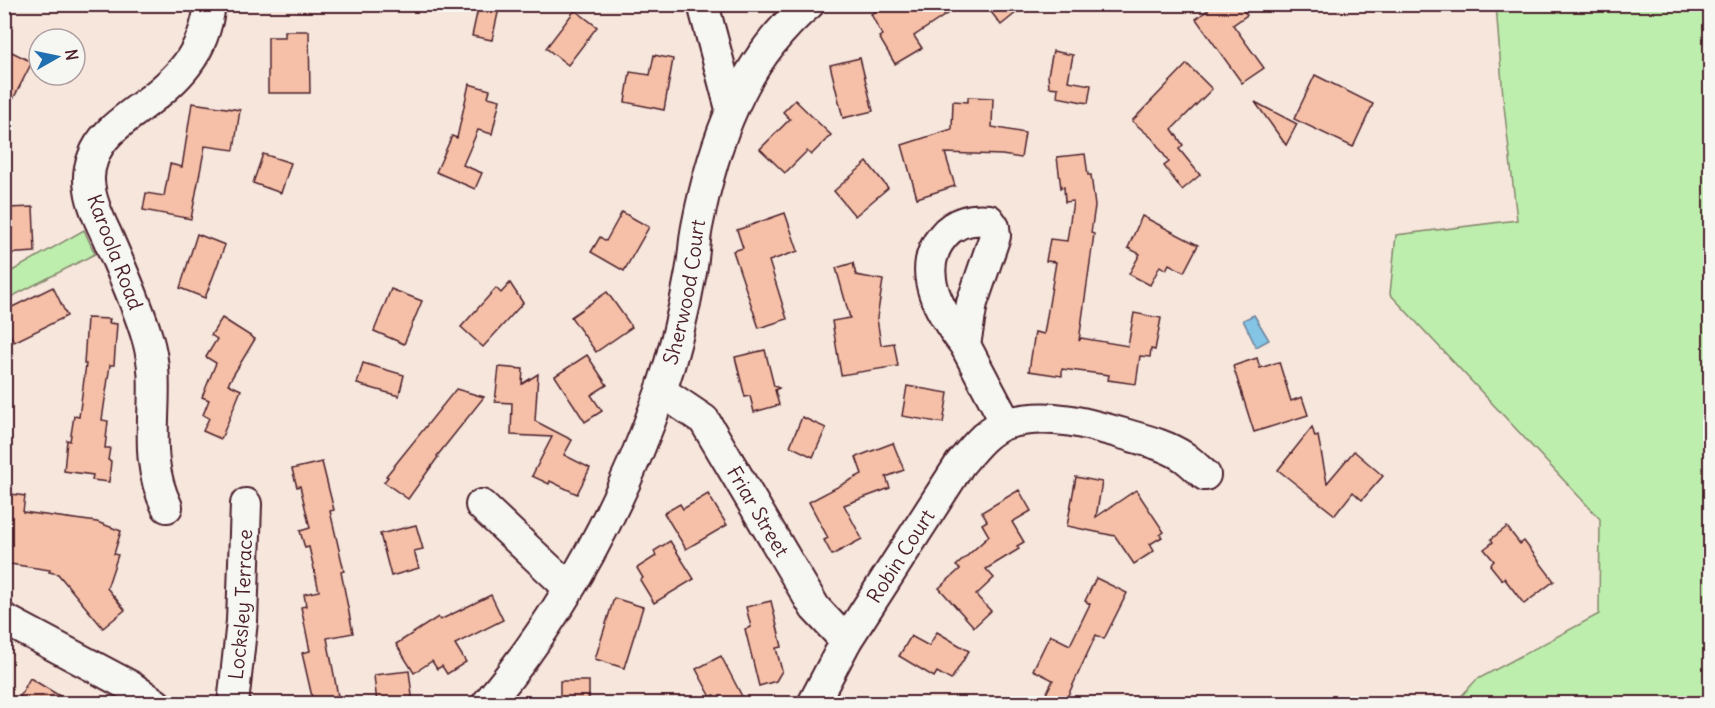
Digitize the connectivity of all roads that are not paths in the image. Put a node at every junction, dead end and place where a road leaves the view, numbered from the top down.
1 (210, 4) edge
2 (703, 4) edge
3 (809, 4) edge
4 (731, 109) junction
5 (964, 345) dead end
6 (661, 391) junction
7 (1006, 423) junction
8 (1205, 475) dead end
9 (246, 504) dead end
10 (481, 506) dead end
11 (167, 507) dead end
12 (569, 588) junction
13 (4, 619) edge
14 (846, 642) junction
15 (156, 704) edge
16 (233, 704) edge
17 (487, 704) edge
18 (813, 704) edge

1 - 11 street, Karoola Road
2 - 4 street
3 - 4 street, Sherwood Court
4 - 6 street, Sherwood Court
5 - 7 street
6 - 12 street, Sherwood Court
6 - 14 street, Friar Street
7 - 8 street, Robin Court
7 - 14 street, Robin Court
9 - 16 street, Locksley Terrace
10 - 12 street
12 - 17 street, Sherwood Court
13 - 15 street
14 - 18 street, Robin Court

